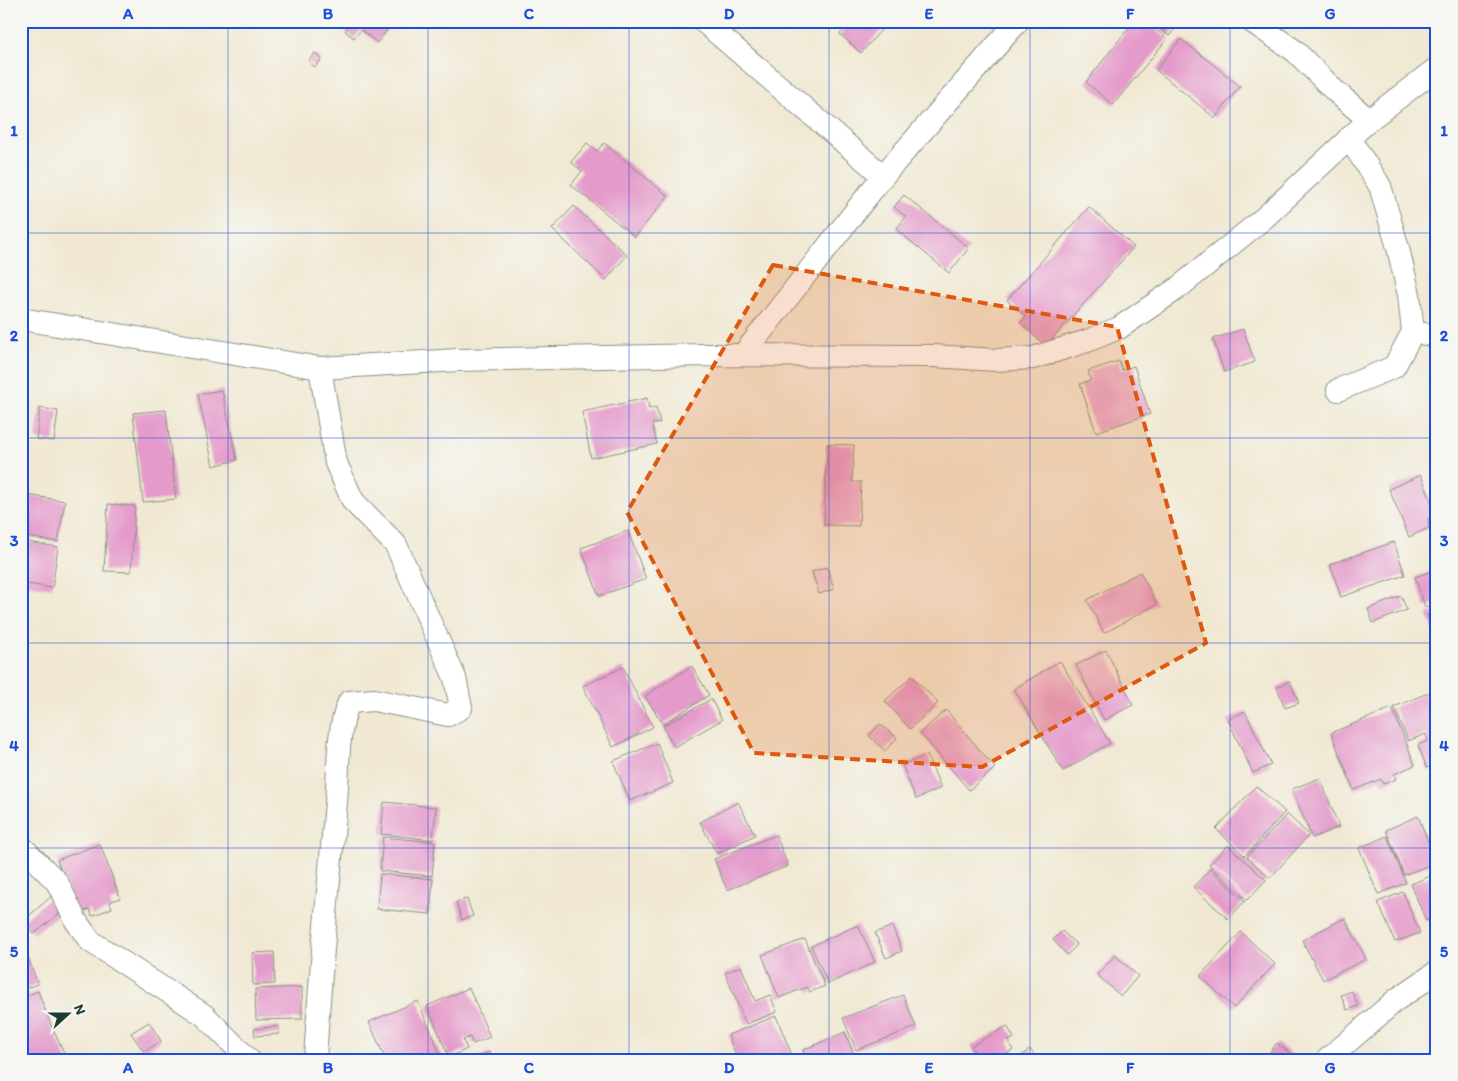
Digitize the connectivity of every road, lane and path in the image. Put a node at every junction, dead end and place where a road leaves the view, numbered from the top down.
1 (703, 21) edge
2 (1018, 21) edge
3 (1251, 21) edge
4 (1437, 68) edge
5 (1369, 120) junction
6 (1349, 138) junction
7 (883, 176) junction
8 (21, 319) edge
9 (1413, 332) junction
10 (1437, 336) edge
11 (744, 355) junction
12 (320, 368) junction
13 (1338, 390) dead end
14 (21, 846) edge
15 (1437, 972) edge
16 (249, 1060) edge
17 (315, 1060) edge
18 (1328, 1060) edge

1 - 7 street
2 - 7 street
3 - 5 street
4 - 5 street
5 - 6 street
6 - 9 street
6 - 11 street
7 - 11 street
8 - 12 street
9 - 10 street
9 - 13 street
11 - 12 street
12 - 17 street
14 - 16 street
15 - 18 street

